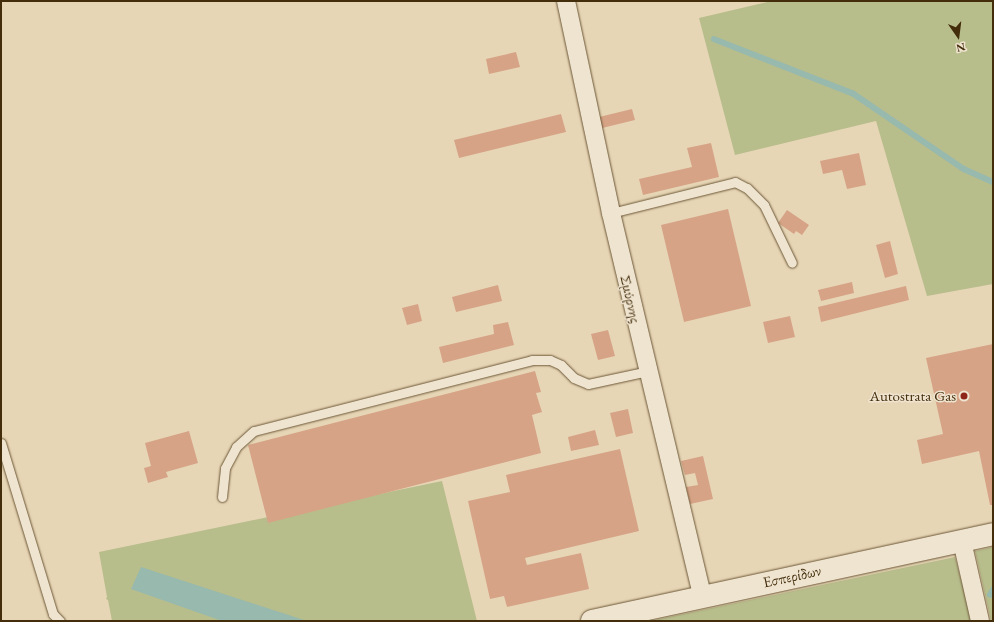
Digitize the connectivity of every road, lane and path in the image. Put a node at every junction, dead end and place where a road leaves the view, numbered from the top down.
1 (566, 1) edge
2 (611, 213) junction
3 (792, 263) dead end
4 (648, 371) junction
5 (1, 443) edge
6 (3, 453) edge
7 (222, 497) dead end
8 (993, 534) edge
9 (962, 541) junction
10 (702, 596) junction
11 (60, 621) edge
12 (592, 621) edge
13 (980, 621) edge

1 - 2 street, Σμύρνης
2 - 3 lane
2 - 4 street, Σμύρνης
4 - 7 lane
4 - 10 street, Σμύρνης
5 - 6 lane
6 - 11 lane
8 - 9 street, Εσπερίδων
9 - 10 street, Εσπερίδων
9 - 13 street
10 - 12 street, Εσπερίδων

